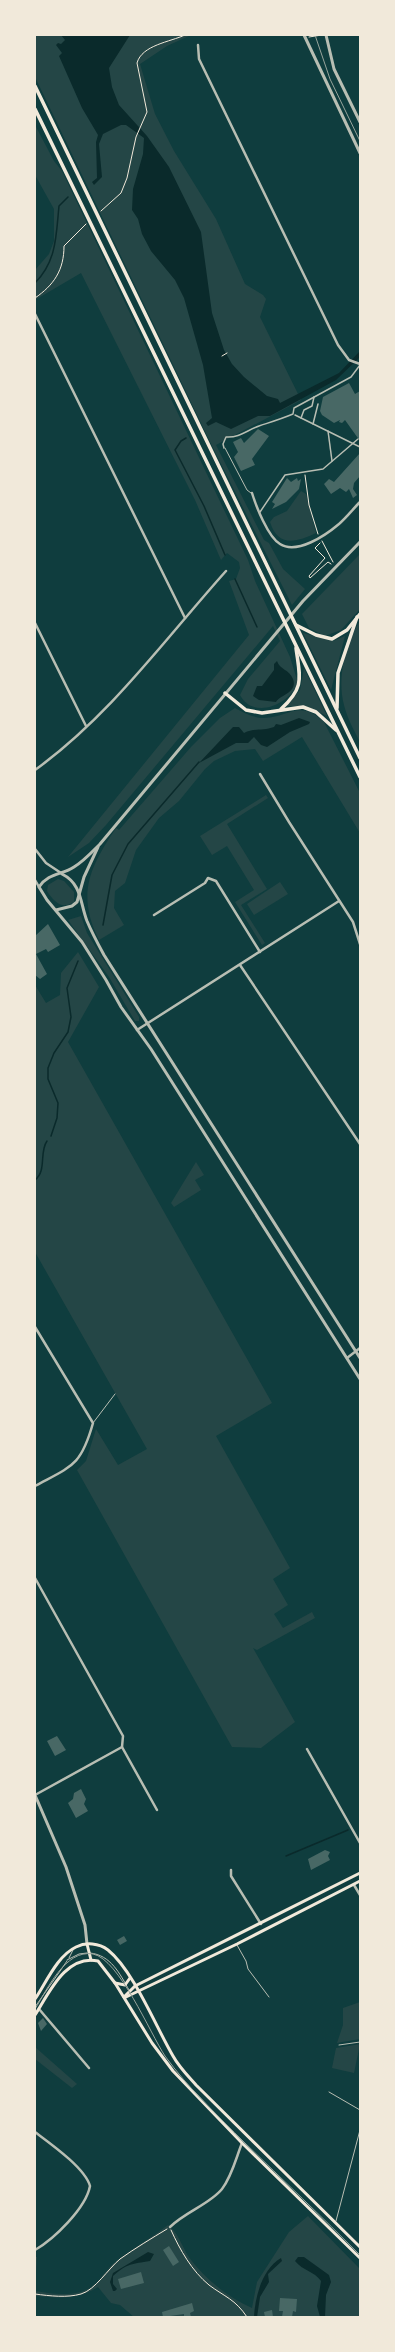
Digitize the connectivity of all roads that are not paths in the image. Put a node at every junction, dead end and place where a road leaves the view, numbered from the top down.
1 (326, 35) edge
2 (304, 36) edge
3 (198, 44) dead end
4 (35, 86) edge
5 (35, 109) edge
6 (360, 122) edge
7 (360, 153) edge
8 (35, 314) edge
9 (360, 364) edge
10 (314, 397) junction
11 (318, 404) dead end
12 (295, 415) dead end
13 (301, 418) junction
14 (313, 424) junction
15 (328, 431) junction
16 (358, 439) dead end
17 (353, 443) junction
18 (360, 447) edge
19 (224, 448) joint
20 (332, 461) junction
21 (252, 493) joint
22 (360, 502) edge
23 (260, 512) junction
24 (360, 542) edge
25 (226, 571) dead end
26 (360, 614) edge
27 (357, 617) junction
28 (185, 618) junction
29 (35, 623) edge
30 (295, 624) junction
31 (296, 645) junction
32 (225, 693) junction
33 (281, 709) junction
34 (338, 711) junction
35 (86, 726) junction
36 (338, 732) junction
37 (360, 758) edge
38 (35, 770) edge
39 (260, 774) dead end
40 (360, 777) edge
41 (100, 844) junction
42 (35, 849) edge
43 (62, 874) junction
44 (35, 880) edge
45 (39, 887) junction
46 (80, 893) junction
47 (340, 901) junction
48 (56, 910) junction
49 (154, 915) dead end
50 (360, 944) edge
51 (260, 952) junction
52 (240, 965) junction
53 (147, 1024) junction
54 (137, 1030) junction
55 (360, 1144) edge
56 (35, 1327) edge
57 (360, 1348) edge
58 (356, 1351) junction
59 (346, 1358) junction
60 (360, 1358) edge
61 (360, 1379) edge
62 (115, 1394) dead end
63 (93, 1423) junction
64 (35, 1486) edge
65 (35, 1578) edge
66 (122, 1747) junction
67 (307, 1749) dead end
68 (35, 1795) edge
69 (157, 1810) dead end
70 (360, 1843) edge
71 (231, 1870) dead end
72 (360, 1873) edge
73 (360, 1881) edge
74 (354, 1885) junction
75 (360, 1895) edge
76 (261, 1924) junction
77 (86, 1944) junction
78 (237, 1944) junction
79 (74, 1948) junction
80 (88, 1953) junction
81 (68, 1960) junction
82 (91, 1960) junction
83 (130, 1978) junction
84 (115, 1983) junction
85 (126, 1984) junction
86 (135, 1986) junction
87 (139, 1992) junction
88 (131, 1993) junction
89 (124, 1997) junction
90 (268, 1997) dead end
91 (35, 1999) edge
92 (35, 2006) edge
93 (39, 2009) junction
94 (35, 2015) edge
95 (360, 2042) edge
96 (340, 2045) dead end
97 (89, 2068) dead end
98 (329, 2092) dead end
99 (360, 2110) edge
100 (360, 2130) edge
101 (35, 2132) edge
102 (242, 2143) junction
103 (335, 2223) junction
104 (170, 2227) road end
105 (360, 2247) edge
106 (35, 2250) edge
107 (360, 2258) edge

1 - 6 street
2 - 7 street
3 - 9 street
4 - 30 main road
5 - 31 main road
8 - 28 street
9 - 10 street
10 - 13 street
10 - 19 street
11 - 14 street
12 - 13 street
13 - 14 street
14 - 15 street
15 - 17 street
15 - 20 street
16 - 17 street
17 - 18 street
17 - 20 street
19 - 21 lane
20 - 23 street
21 - 23 street
22 - 23 street
24 - 32 street
25 - 28 street
26 - 27 main road
27 - 30 main road
27 - 34 main road
28 - 35 street
29 - 35 street
30 - 34 main road
31 - 33 main road
31 - 36 main road
32 - 33 main road
32 - 41 street
33 - 36 main road
34 - 37 main road
35 - 38 street
36 - 40 main road
39 - 47 street
41 - 43 street
41 - 46 street
42 - 43 street
43 - 45 street
43 - 46 street
44 - 45 street
45 - 48 street
46 - 48 street
46 - 53 street
47 - 50 street
47 - 51 street
48 - 54 street
49 - 51 street
51 - 52 street
52 - 53 street
52 - 55 street
53 - 54 street
53 - 58 street
54 - 59 street
56 - 63 street
57 - 58 street
58 - 59 street
58 - 60 street
59 - 61 street
62 - 63 lane
63 - 64 street
65 - 66 street
66 - 68 street
66 - 69 street
67 - 70 street
68 - 77 street
71 - 76 street
72 - 76 main road
73 - 74 main road
74 - 75 street
74 - 78 main road
76 - 86 main road
77 - 79 main road
77 - 80 main road
77 - 83 main road
78 - 87 main road
78 - 90 lane
79 - 81 lane
79 - 91 main road
80 - 81 lane
80 - 82 main road
80 - 85 lane
81 - 92 lane
82 - 84 main road
82 - 93 main road
83 - 85 main road
83 - 86 main road
84 - 85 main road
84 - 89 main road
85 - 88 lane
86 - 87 main road
86 - 88 main road
87 - 88 main road
87 - 103 main road
88 - 89 main road
89 - 102 main road
93 - 94 main road
93 - 97 street
95 - 96 lane
98 - 99 lane
100 - 103 lane
101 - 106 street
102 - 104 street
102 - 107 main road
103 - 105 main road

